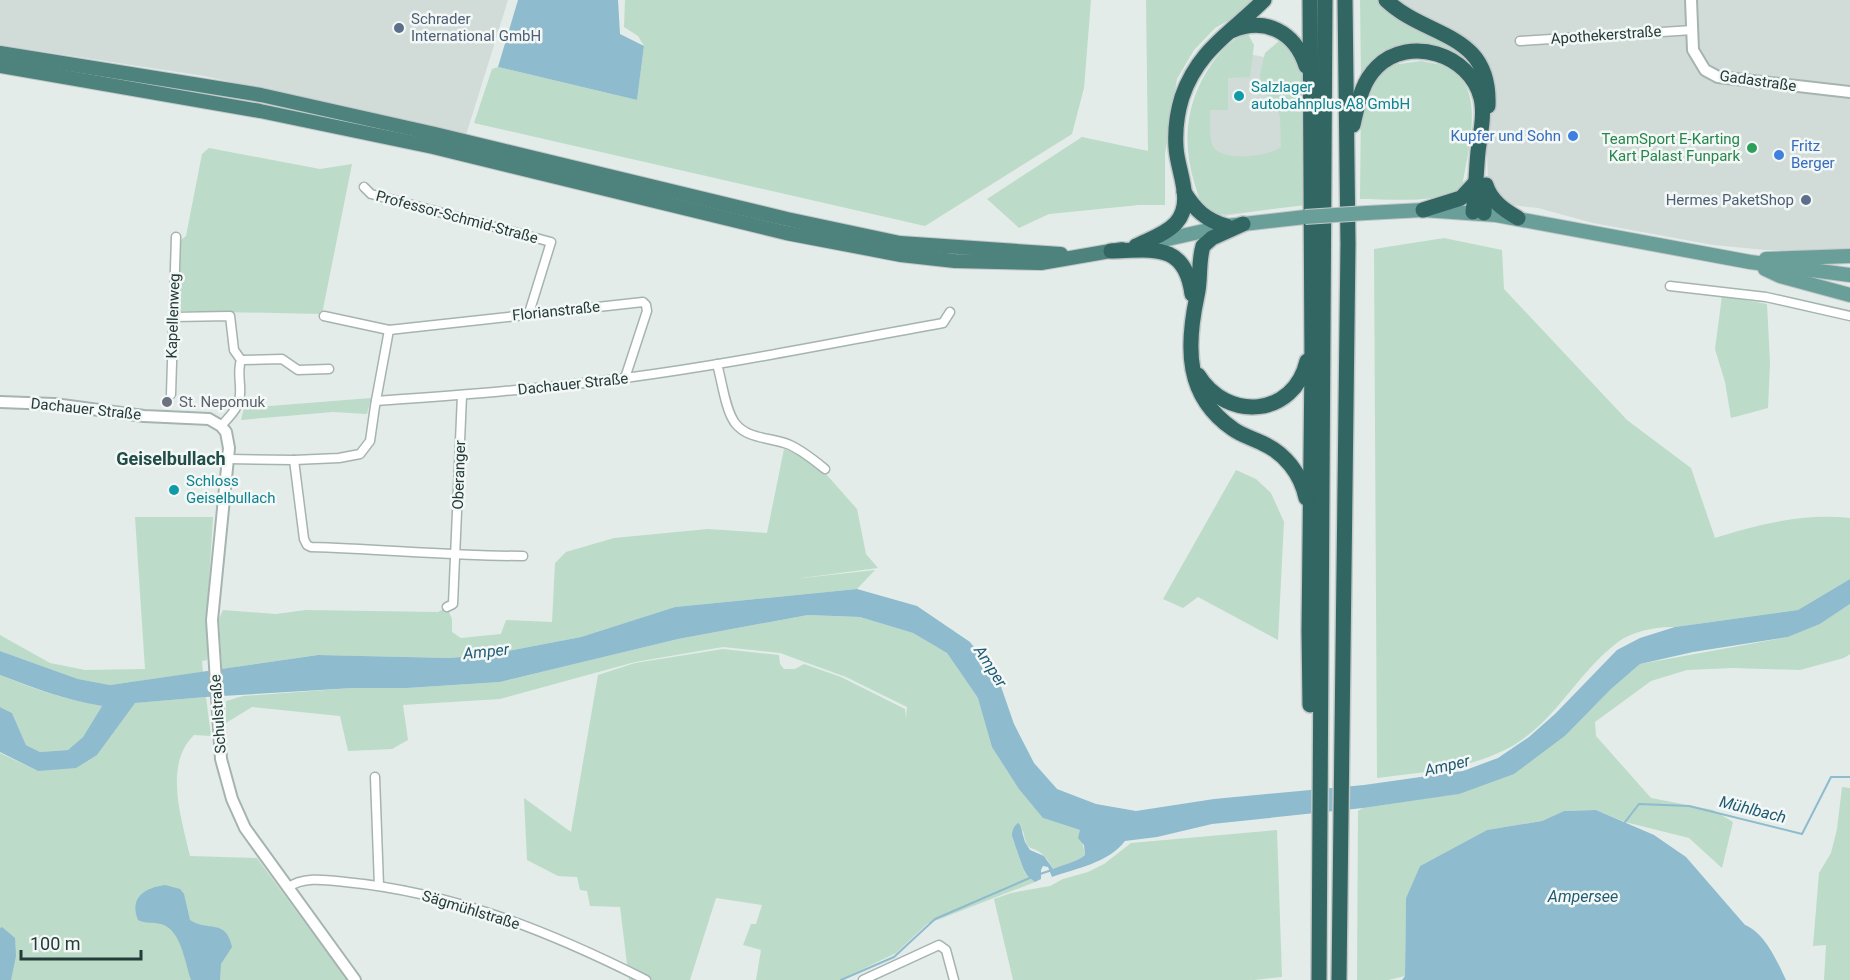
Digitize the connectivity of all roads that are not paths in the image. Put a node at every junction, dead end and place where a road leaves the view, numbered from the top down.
1 (1264, 0) edge
2 (1310, 0) edge
3 (1325, 0) edge
4 (1345, 0) edge
5 (1386, 0) edge
6 (1690, 0) edge
7 (1693, 30) junction
8 (1226, 33) junction
9 (1520, 40) dead end
10 (0, 53) edge
11 (0, 66) edge
12 (1310, 81) junction
13 (1850, 92) edge
14 (1348, 143) junction
15 (1481, 181) junction
16 (364, 187) dead end
17 (1184, 192) junction
18 (1423, 210) junction
19 (1479, 213) junction
20 (1518, 218) junction
21 (1243, 224) junction
22 (1226, 226) junction
23 (176, 237) dead end
24 (1136, 246) junction
25 (1111, 251) junction
26 (1081, 256) junction
27 (1850, 256) edge
28 (1750, 262) junction
29 (1850, 275) edge
30 (1670, 286) dead end
31 (1195, 293) junction
32 (1850, 295) edge
33 (950, 312) dead end
34 (529, 313) junction
35 (172, 316) junction
36 (324, 316) dead end
37 (1850, 316) edge
38 (389, 330) junction
39 (1311, 337) junction
40 (1192, 358) junction
41 (241, 360) junction
42 (717, 364) junction
43 (329, 369) dead end
44 (625, 378) junction
45 (171, 394) dead end
46 (462, 395) junction
47 (376, 401) junction
48 (0, 402) edge
49 (221, 426) junction
50 (228, 459) junction
51 (294, 460) junction
52 (825, 469) dead end
53 (1310, 519) junction
54 (456, 554) junction
55 (523, 556) dead end
56 (447, 607) dead end
57 (1316, 774) junction
58 (375, 777) dead end
59 (379, 886) junction
60 (288, 888) junction
61 (355, 980) edge
62 (646, 980) edge
63 (862, 980) edge
64 (954, 980) edge
65 (1318, 980) edge
66 (1339, 980) edge

1 - 8 highway
2 - 12 highway
3 - 57 highway
4 - 14 highway
5 - 15 highway
6 - 7 street, Gadastraße
7 - 9 street, Apothekerstraße
7 - 13 street, Gadastraße
8 - 12 highway
8 - 17 highway
10 - 26 highway
11 - 26 highway
12 - 39 highway
14 - 15 highway
14 - 66 highway
15 - 18 highway
15 - 19 highway
15 - 20 highway
16 - 34 street, Professor-Schmid-Straße
17 - 22 highway
17 - 24 highway
18 - 19 main road
18 - 21 main road, bridge
19 - 20 main road
20 - 28 main road
21 - 22 main road
21 - 31 highway
22 - 24 main road
23 - 35 street, Kapellenweg
24 - 25 highway
25 - 26 highway
25 - 31 highway
27 - 28 main road
28 - 29 main road
28 - 32 main road
30 - 37 street
31 - 40 highway
33 - 42 street, Dachauer Straße
34 - 38 street, Florianstraße
34 - 44 street, Florianstraße
35 - 41 street
35 - 45 street, Kapellenweg
36 - 38 street, Florianstraße
38 - 47 street
39 - 40 highway
39 - 53 highway
40 - 53 highway
41 - 43 street
41 - 49 street
42 - 44 street, Dachauer Straße
42 - 52 street
44 - 46 street, Dachauer Straße
46 - 47 street, Dachauer Straße
46 - 54 street, Oberanger
47 - 51 street
48 - 49 street, Dachauer Straße
49 - 50 street, Schulstraße
50 - 51 street
50 - 60 street, Schulstraße
51 - 54 street
53 - 57 highway
54 - 55 street
54 - 56 street, Oberanger
57 - 65 highway
58 - 59 street
59 - 60 street, Sägmühlstraße
59 - 62 street, Sägmühlstraße
60 - 61 street, Schulstraße
63 - 64 street

